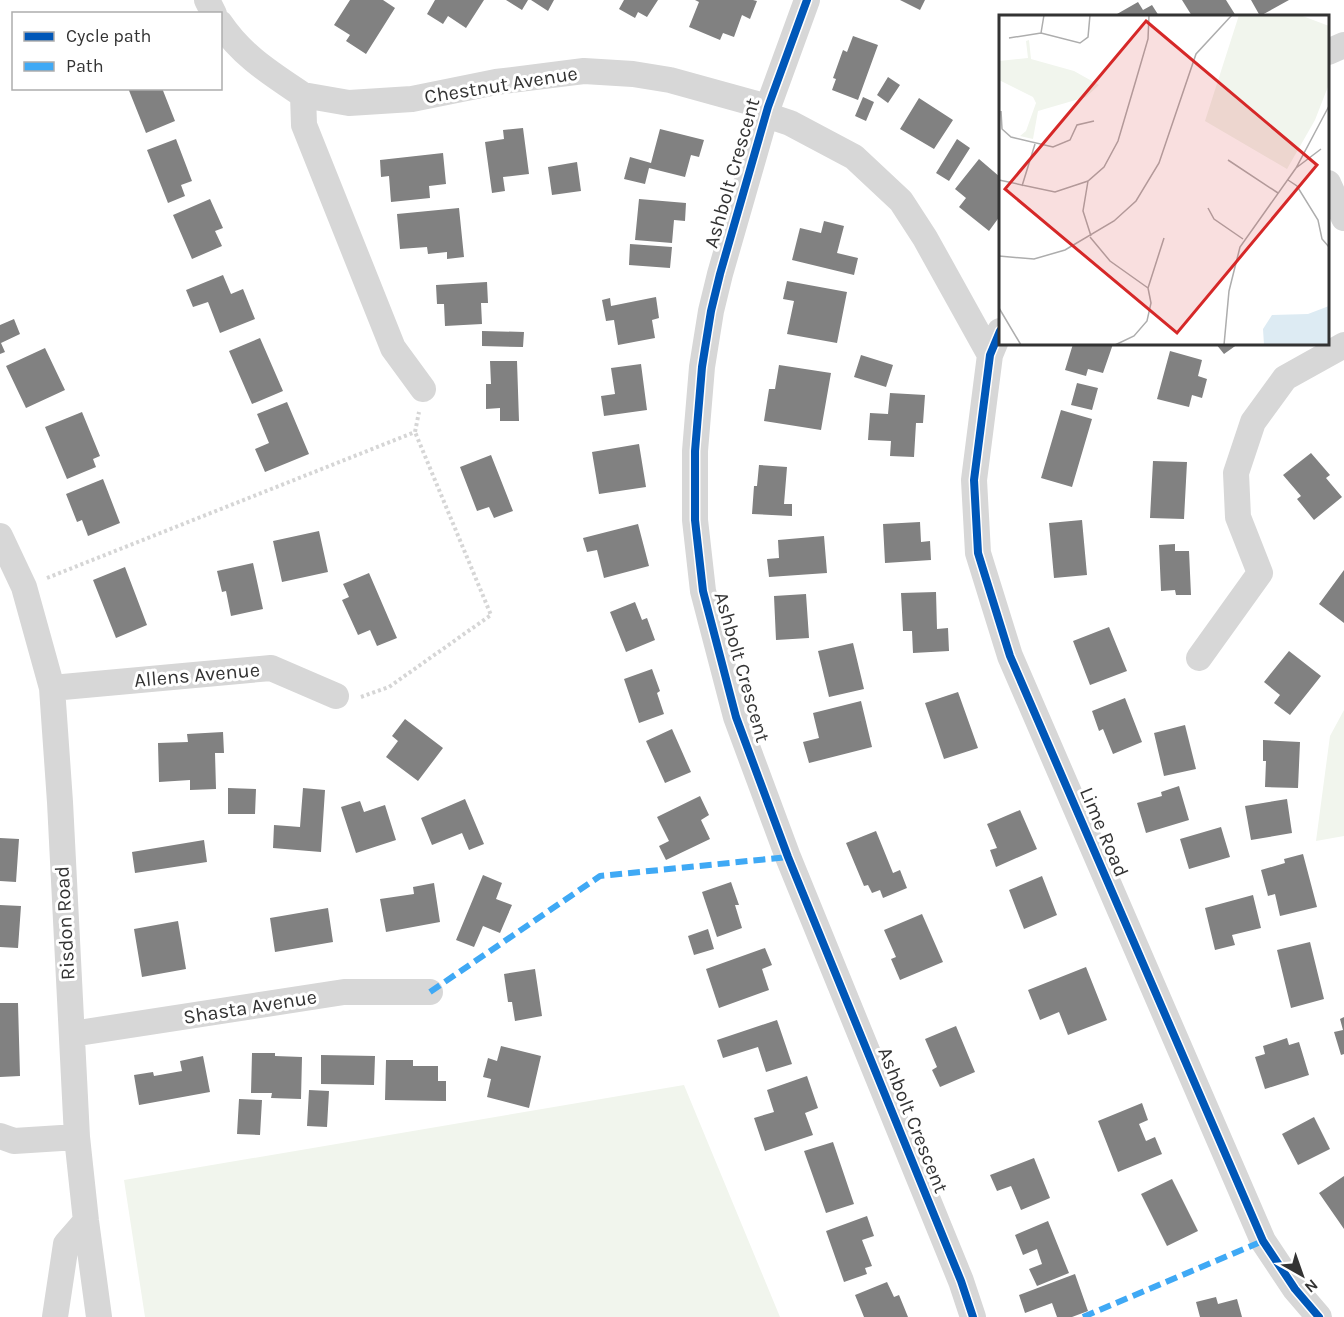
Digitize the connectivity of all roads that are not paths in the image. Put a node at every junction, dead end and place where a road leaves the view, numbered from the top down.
1 (807, 0) edge
2 (222, 26) edge
3 (1344, 45) edge
4 (1329, 52) edge
5 (303, 96) junction
6 (767, 111) junction
7 (1329, 185) edge
8 (1344, 218) edge
9 (999, 333) edge
10 (1344, 345) edge
11 (990, 355) junction
12 (423, 389) road end
13 (0, 536) edge
14 (1198, 658) dead end
15 (52, 688) junction
16 (336, 696) road end
17 (430, 992) dead end
18 (72, 1034) junction
19 (0, 1136) edge
20 (77, 1137) junction
21 (86, 1221) junction
22 (55, 1317) edge
23 (99, 1317) edge
24 (973, 1317) edge
25 (1319, 1317) edge

1 - 6 street, Ashbolt Crescent
2 - 5 street, Chestnut Avenue
3 - 4 street
5 - 6 street, Chestnut Avenue
5 - 12 street
6 - 11 street, Chestnut Avenue
6 - 24 street, Ashbolt Crescent
7 - 8 street
9 - 11 street, Lime Road
10 - 14 street
11 - 25 street, Lime Road
13 - 15 street, Risdon Road
15 - 16 street, Allens Avenue
15 - 18 street, Risdon Road
17 - 18 street, Shasta Avenue
18 - 20 street, Risdon Road
19 - 20 street
20 - 21 street, Risdon Road
21 - 22 street
21 - 23 street, Risdon Road

